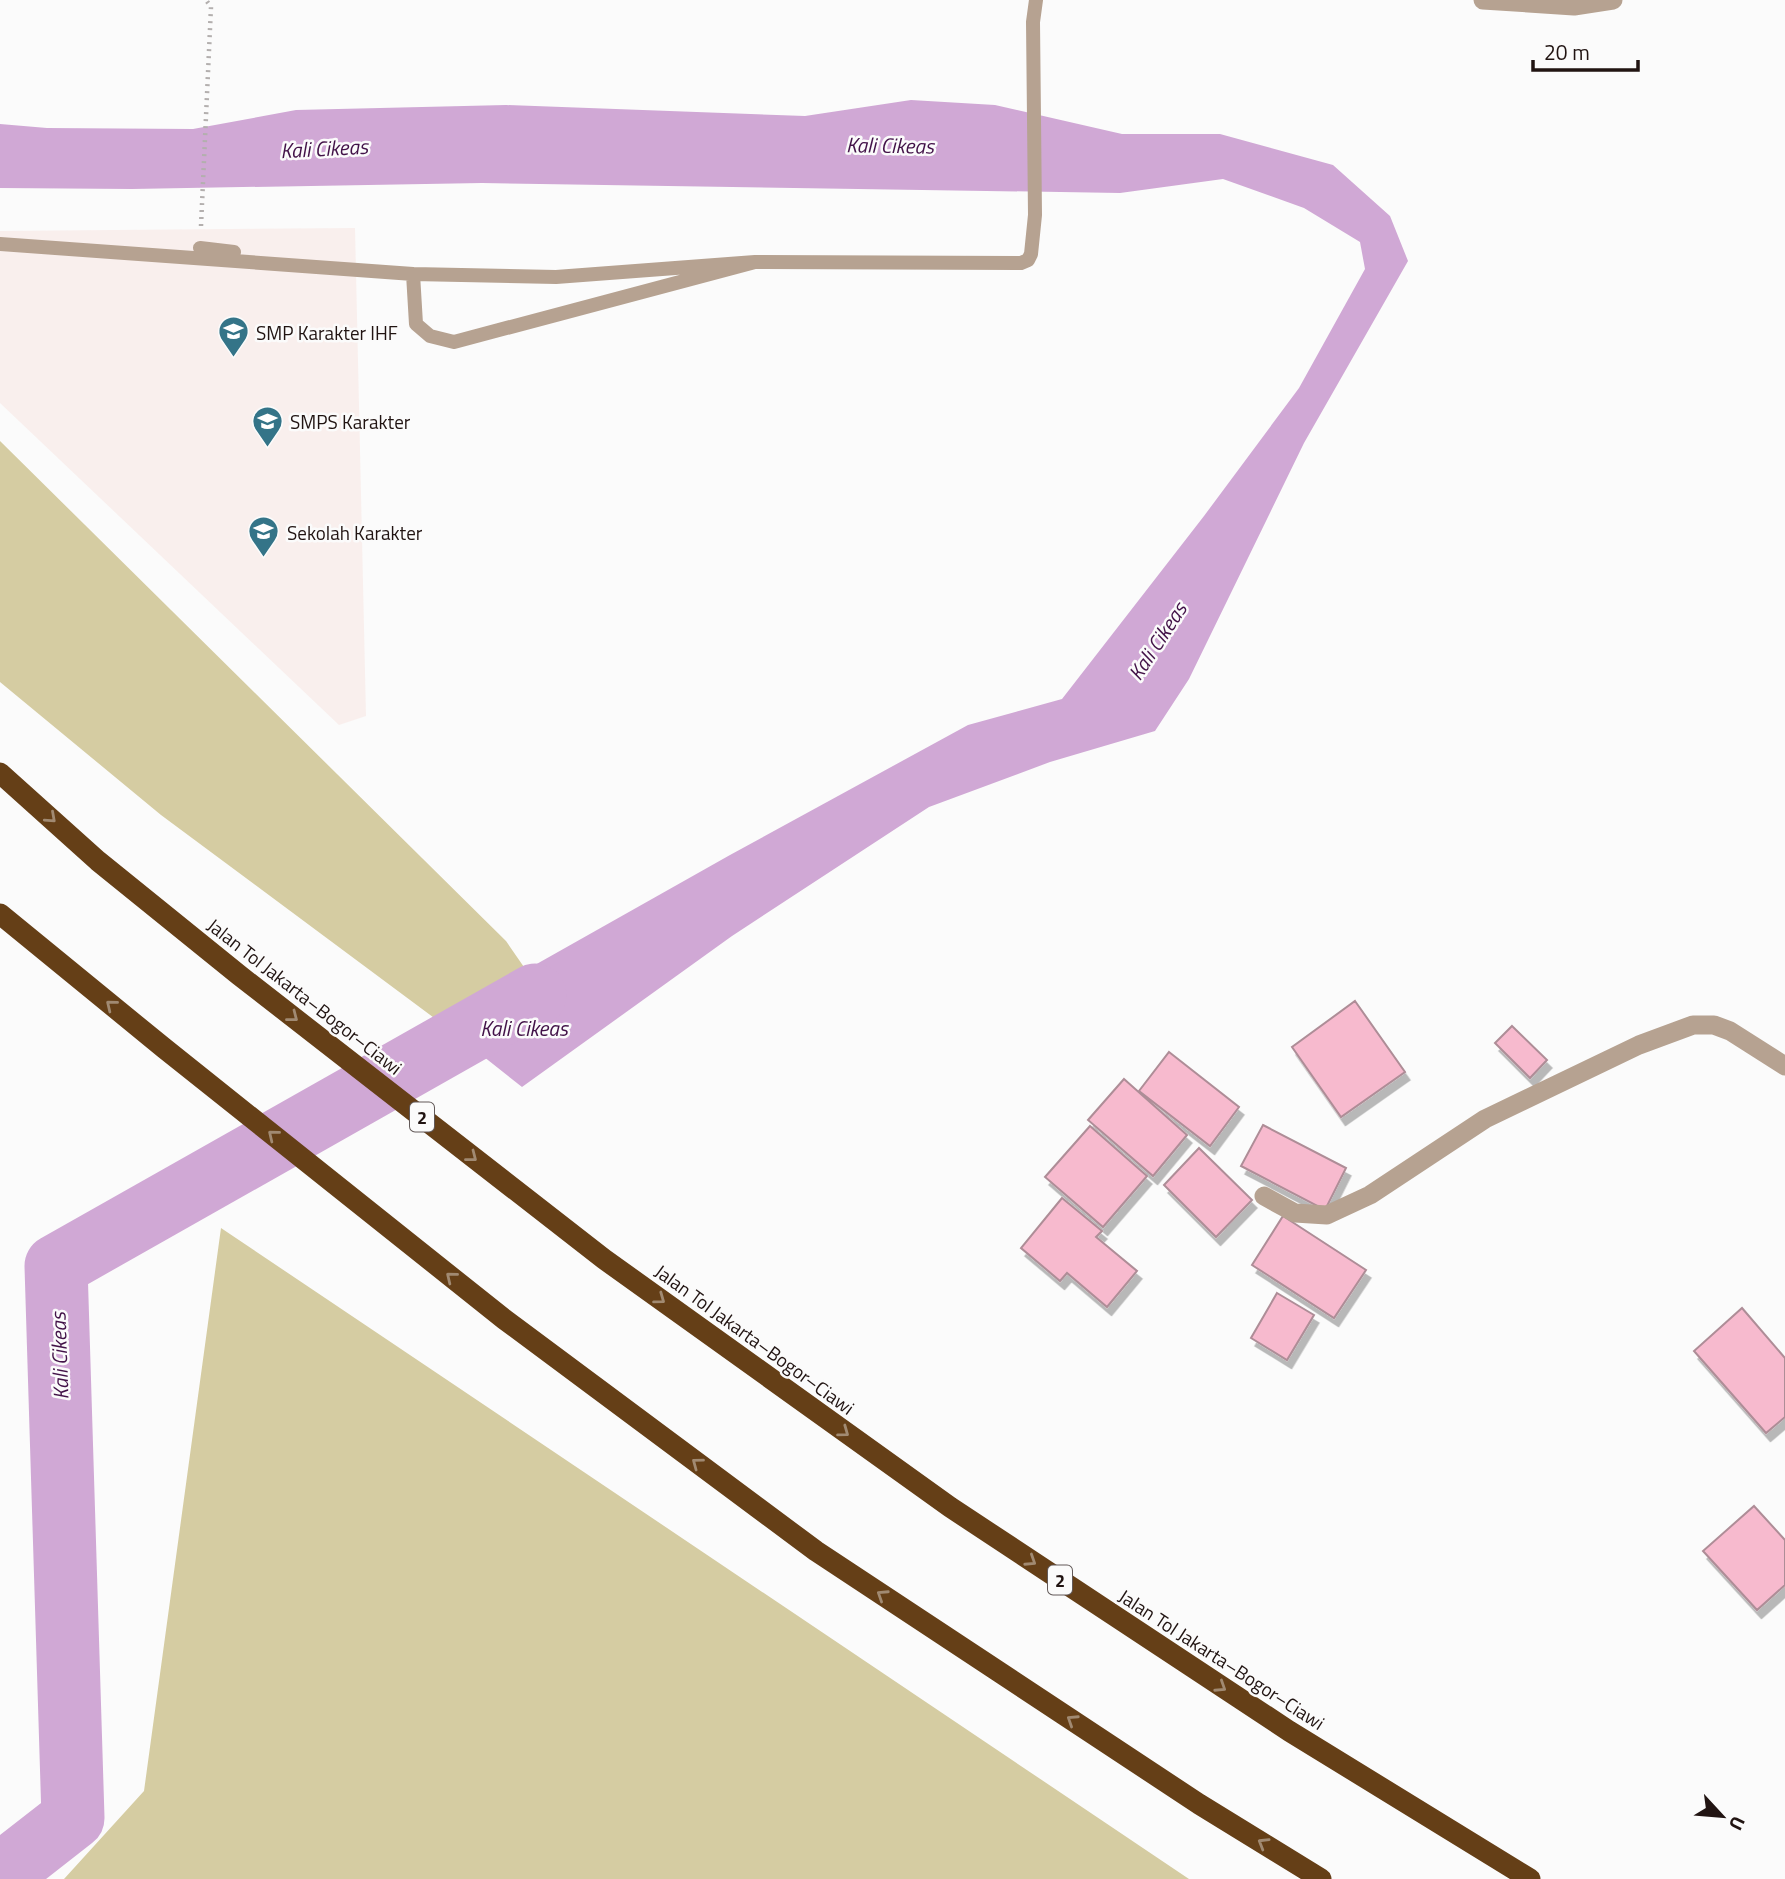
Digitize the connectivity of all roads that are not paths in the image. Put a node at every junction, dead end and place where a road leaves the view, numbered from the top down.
1 (1036, 0) edge
2 (1483, 0) edge
3 (1613, 0) edge
4 (1573, 3) edge
5 (0, 244) edge
6 (200, 248) dead end
7 (755, 262) junction
8 (412, 274) junction
9 (0, 773) edge
10 (0, 914) edge
11 (1785, 1066) edge
12 (1264, 1196) dead end
13 (1321, 1879) edge
14 (1530, 1879) edge

1 - 7 lane
2 - 4 street
3 - 4 street
5 - 8 lane
6 - 8 lane
7 - 8 lane
7 - 8 lane
9 -> 14 highway, Jalan Tol Jakarta–Bogor–Ciawi / 2
13 -> 10 highway
11 - 12 street

